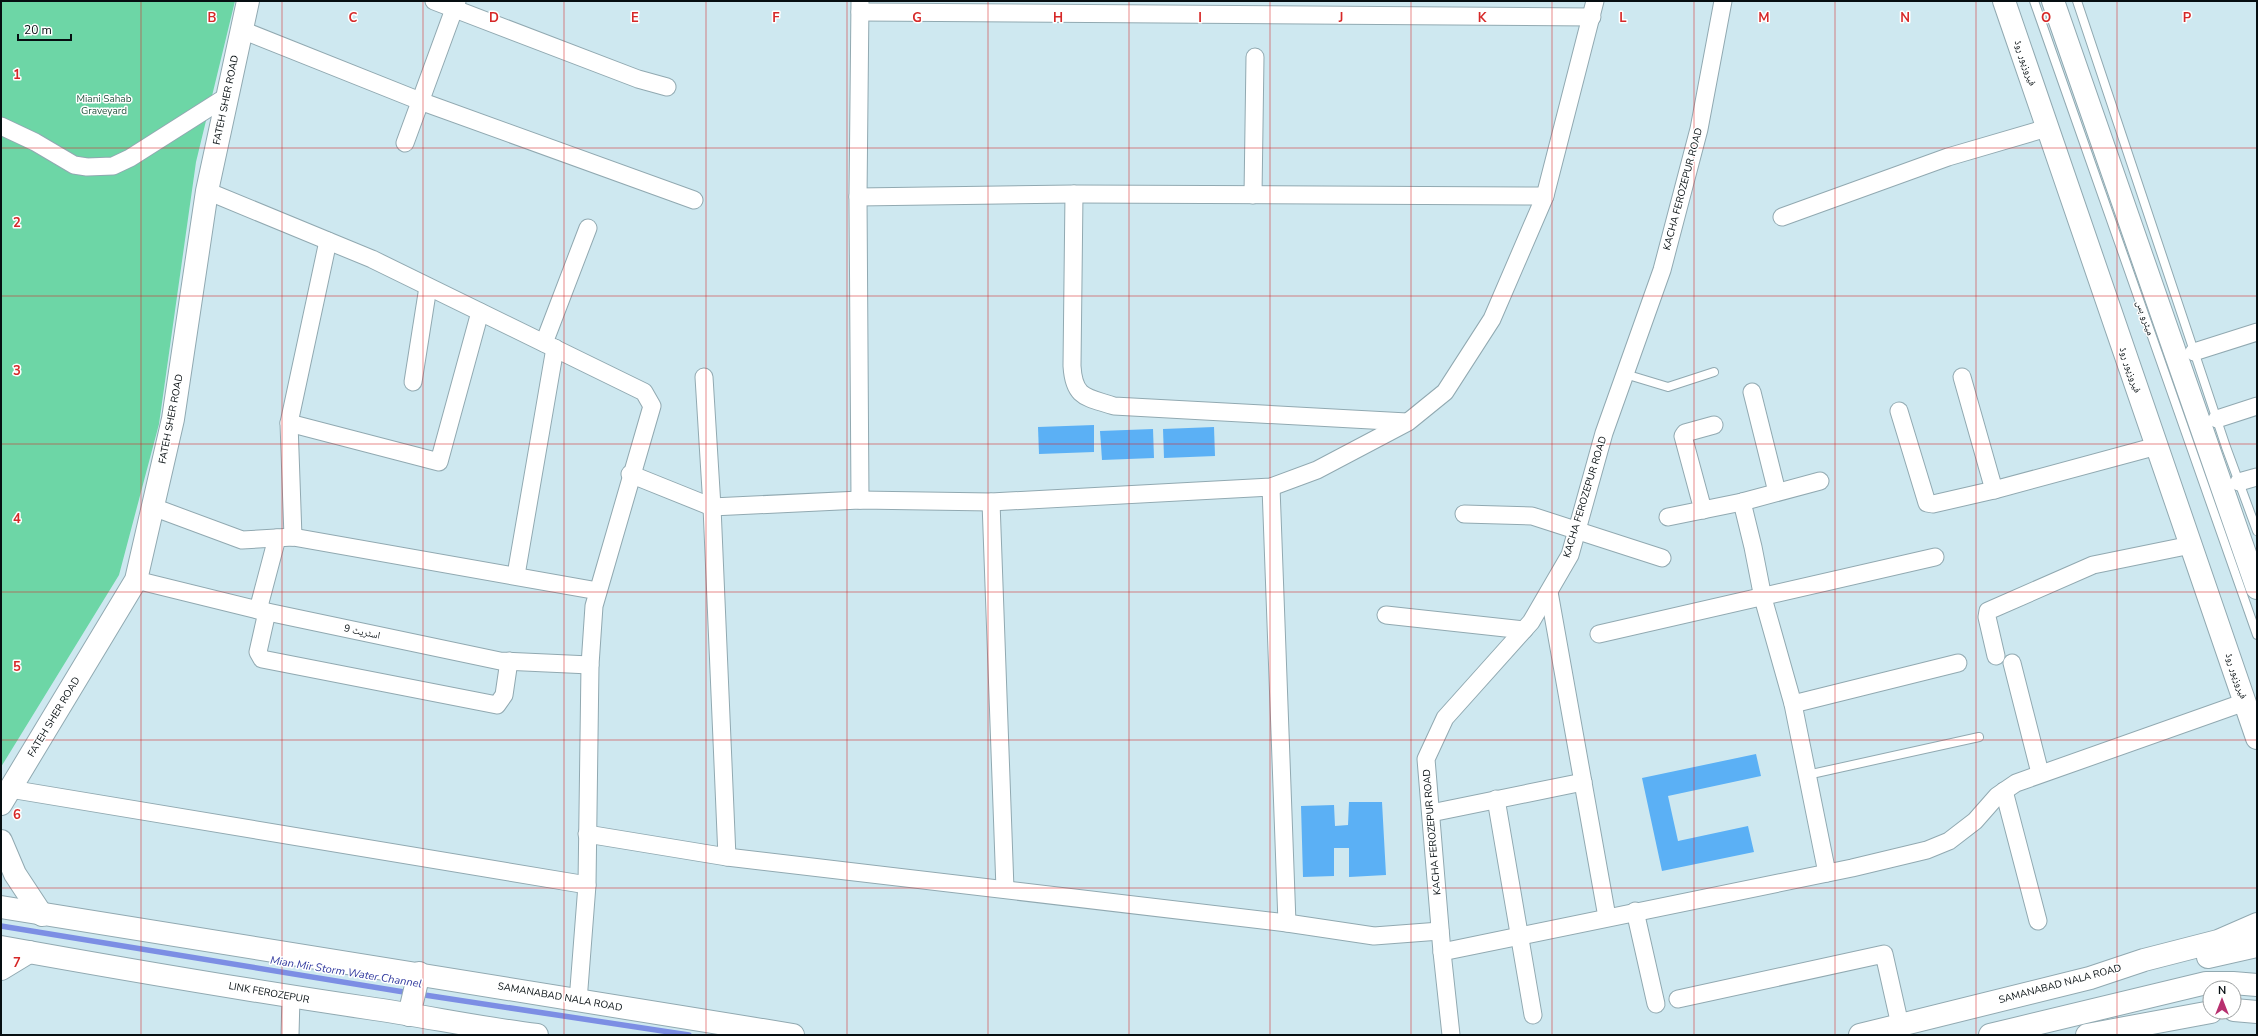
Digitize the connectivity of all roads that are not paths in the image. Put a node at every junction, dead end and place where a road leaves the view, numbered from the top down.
1 (248, 1) edge
2 (434, 1) edge
3 (1723, 1) edge
4 (2004, 1) edge
5 (2034, 1) edge
6 (2053, 1) edge
7 (2077, 1) edge
8 (456, 5) edge
9 (860, 7) edge
10 (1594, 9) edge
11 (242, 30) junction
12 (1255, 57) dead end
13 (667, 87) dead end
14 (226, 97) junction
15 (420, 101) junction
16 (1, 126) edge
17 (2047, 128) junction
18 (405, 143) dead end
19 (207, 191) junction
20 (1074, 194) junction
21 (1253, 195) junction
22 (1545, 196) junction
23 (858, 197) junction
24 (694, 200) dead end
25 (1782, 217) dead end
26 (588, 228) dead end
27 (328, 241) junction
28 (428, 287) junction
29 (480, 312) junction
30 (2257, 332) edge
31 (550, 346) junction
32 (2194, 352) junction
33 (1714, 372) dead end
34 (1625, 374) junction
35 (704, 377) dead end
36 (1962, 377) dead end
37 (413, 382) dead end
38 (1752, 392) dead end
39 (2257, 406) edge
40 (1900, 411) dead end
41 (2217, 419) junction
42 (1408, 422) junction
43 (289, 424) junction
44 (1714, 425) dead end
45 (2157, 446) junction
46 (630, 474) junction
47 (2257, 477) edge
48 (1820, 482) dead end
49 (2239, 482) junction
50 (1271, 487) junction
51 (1994, 490) junction
52 (1777, 492) junction
53 (860, 500) junction
54 (991, 502) junction
55 (1742, 502) junction
56 (153, 507) junction
57 (712, 507) junction
58 (1703, 510) junction
59 (1464, 514) dead end
60 (1668, 517) dead end
61 (1577, 530) junction
62 (2257, 531) edge
63 (285, 537) junction
64 (2191, 545) junction
65 (1935, 557) dead end
66 (1662, 558) dead end
67 (516, 575) junction
68 (136, 580) junction
69 (2257, 588) edge
70 (598, 591) junction
71 (1549, 592) junction
72 (1763, 598) junction
73 (262, 611) junction
74 (1386, 615) dead end
75 (1524, 630) junction
76 (1599, 634) dead end
77 (2257, 635) edge
78 (1996, 656) dead end
79 (509, 661) junction
80 (2012, 663) dead end
81 (1958, 664) dead end
82 (590, 665) junction
83 (2245, 702) junction
84 (1793, 704) junction
85 (1979, 737) dead end
86 (2257, 738) edge
87 (2040, 773) junction
88 (1807, 775) junction
89 (1583, 782) junction
90 (2004, 791) junction
91 (6, 797) edge
92 (1496, 799) junction
93 (1431, 813) junction
94 (588, 834) junction
95 (1, 841) edge
96 (727, 856) junction
97 (1827, 873) junction
98 (588, 885) junction
99 (1005, 890) junction
100 (1, 907) edge
101 (1636, 911) junction
102 (42, 915) junction
103 (1607, 917) junction
104 (2038, 921) dead end
105 (1287, 923) junction
106 (2257, 924) edge
107 (1440, 932) junction
108 (1521, 935) junction
109 (2257, 946) edge
110 (1, 947) edge
111 (29, 952) junction
112 (1442, 952) junction
113 (1, 969) edge
114 (419, 973) junction
115 (2090, 978) junction
116 (2257, 985) edge
117 (292, 997) junction
118 (1678, 999) dead end
119 (578, 1001) junction
120 (1656, 1004) dead end
121 (2242, 1011) edge
122 (2257, 1012) edge
123 (2202, 1014) edge
124 (409, 1016) junction
125 (1533, 1016) dead end
126 (1900, 1025) junction
127 (489, 1032) edge
128 (290, 1035) edge
129 (537, 1035) edge
130 (793, 1035) edge
131 (1451, 1035) edge
132 (1860, 1035) edge
133 (1990, 1035) edge
134 (2087, 1035) edge

1 - 11 main road, FATEH SHER ROAD
2 - 8 street
3 - 34 street, KACHA FEROZEPUR ROAD
4 - 17 main road, فیروزپور روڈ
5 - 77 lane, میٹرو بس
6 - 69 main road
7 - 32 lane
8 - 13 street
8 - 15 street
9 - 10 street
9 - 23 street
10 - 22 street
11 - 14 main road, FATEH SHER ROAD
11 - 15 street
12 - 21 street
14 - 16 street
14 - 19 main road, FATEH SHER ROAD
15 - 18 street
15 - 24 street
17 - 25 street
17 - 45 main road, فیروزپور روڈ
19 - 27 street
19 - 56 main road, FATEH SHER ROAD
20 - 21 street
20 - 23 street
20 - 42 street
21 - 22 street
22 - 42 street
23 - 53 street
26 - 31 street
27 - 28 street
27 - 43 street
28 - 29 street
28 - 37 street
29 - 31 street
29 - 43 street
30 - 32 street
31 - 46 street
31 - 67 street
32 - 41 lane
33 - 34 lane
34 - 61 street, KACHA FEROZEPUR ROAD
35 - 57 street
36 - 51 street
38 - 52 street
39 - 41 street
40 - 51 street
41 - 49 lane
42 - 50 street
43 - 63 street
44 - 58 street
45 - 51 street
45 - 64 main road, فیروزپور روڈ
46 - 57 street
46 - 70 street
47 - 49 street
48 - 52 street
49 - 62 lane
50 - 54 street
50 - 105 street
52 - 55 street
53 - 54 street
53 - 57 street
54 - 99 street
55 - 58 street
55 - 72 street
56 - 63 street
56 - 68 main road, FATEH SHER ROAD
57 - 96 street
58 - 60 street
59 - 61 street
61 - 66 street
61 - 71 street, KACHA FEROZEPUR ROAD
63 - 67 street
63 - 73 street
64 - 78 street
64 - 83 main road, فیروزپور روڈ
65 - 72 street
67 - 70 street
68 - 73 street, اسٹریٹ 9
68 - 91 main road, FATEH SHER ROAD
70 - 82 street
71 - 75 street, KACHA FEROZEPUR ROAD
71 - 89 street
72 - 76 street
72 - 84 street
73 - 79 street, اسٹریٹ 9
73 - 79 street
74 - 75 street
75 - 93 street, KACHA FEROZEPUR ROAD
79 - 82 street, اسٹریٹ 9
80 - 87 street
81 - 84 street
82 - 94 street
83 - 86 main road, فیروزپور روڈ
83 - 87 street
84 - 88 street
85 - 88 lane
87 - 90 street
88 - 97 street
89 - 92 street
89 - 103 street
90 - 97 street
90 - 104 street
91 - 98 street
92 - 93 street
92 - 108 street
93 - 107 street, KACHA FEROZEPUR ROAD
94 - 96 street
94 - 98 street
95 - 102 main road
96 - 99 street
97 - 101 street
98 - 119 street
99 - 105 street
100 - 102 main road, SAMANABAD NALA ROAD
101 - 103 street
101 - 120 street
102 - 114 main road, SAMANABAD NALA ROAD
103 - 108 street
105 - 107 street
106 - 115 main road, SAMANABAD NALA ROAD
107 - 112 street, KACHA FEROZEPUR ROAD
108 - 112 street
108 - 125 street
109 - 115 main road
110 - 111 main road, LINK FEROZEPUR
111 - 113 main road
111 - 117 main road, LINK FEROZEPUR
112 - 131 street, KACHA FEROZEPUR ROAD
114 - 119 main road, SAMANABAD NALA ROAD
114 - 124 main road
115 - 126 main road, SAMANABAD NALA ROAD
116 - 133 main road
117 - 124 main road, LINK FEROZEPUR
117 - 128 street
118 - 126 street
119 - 130 main road, SAMANABAD NALA ROAD
121 - 122 main road
123 - 134 main road
124 - 127 main road, LINK FEROZEPUR
126 - 132 main road, SAMANABAD NALA ROAD
127 - 129 main road, LINK FEROZEPUR

